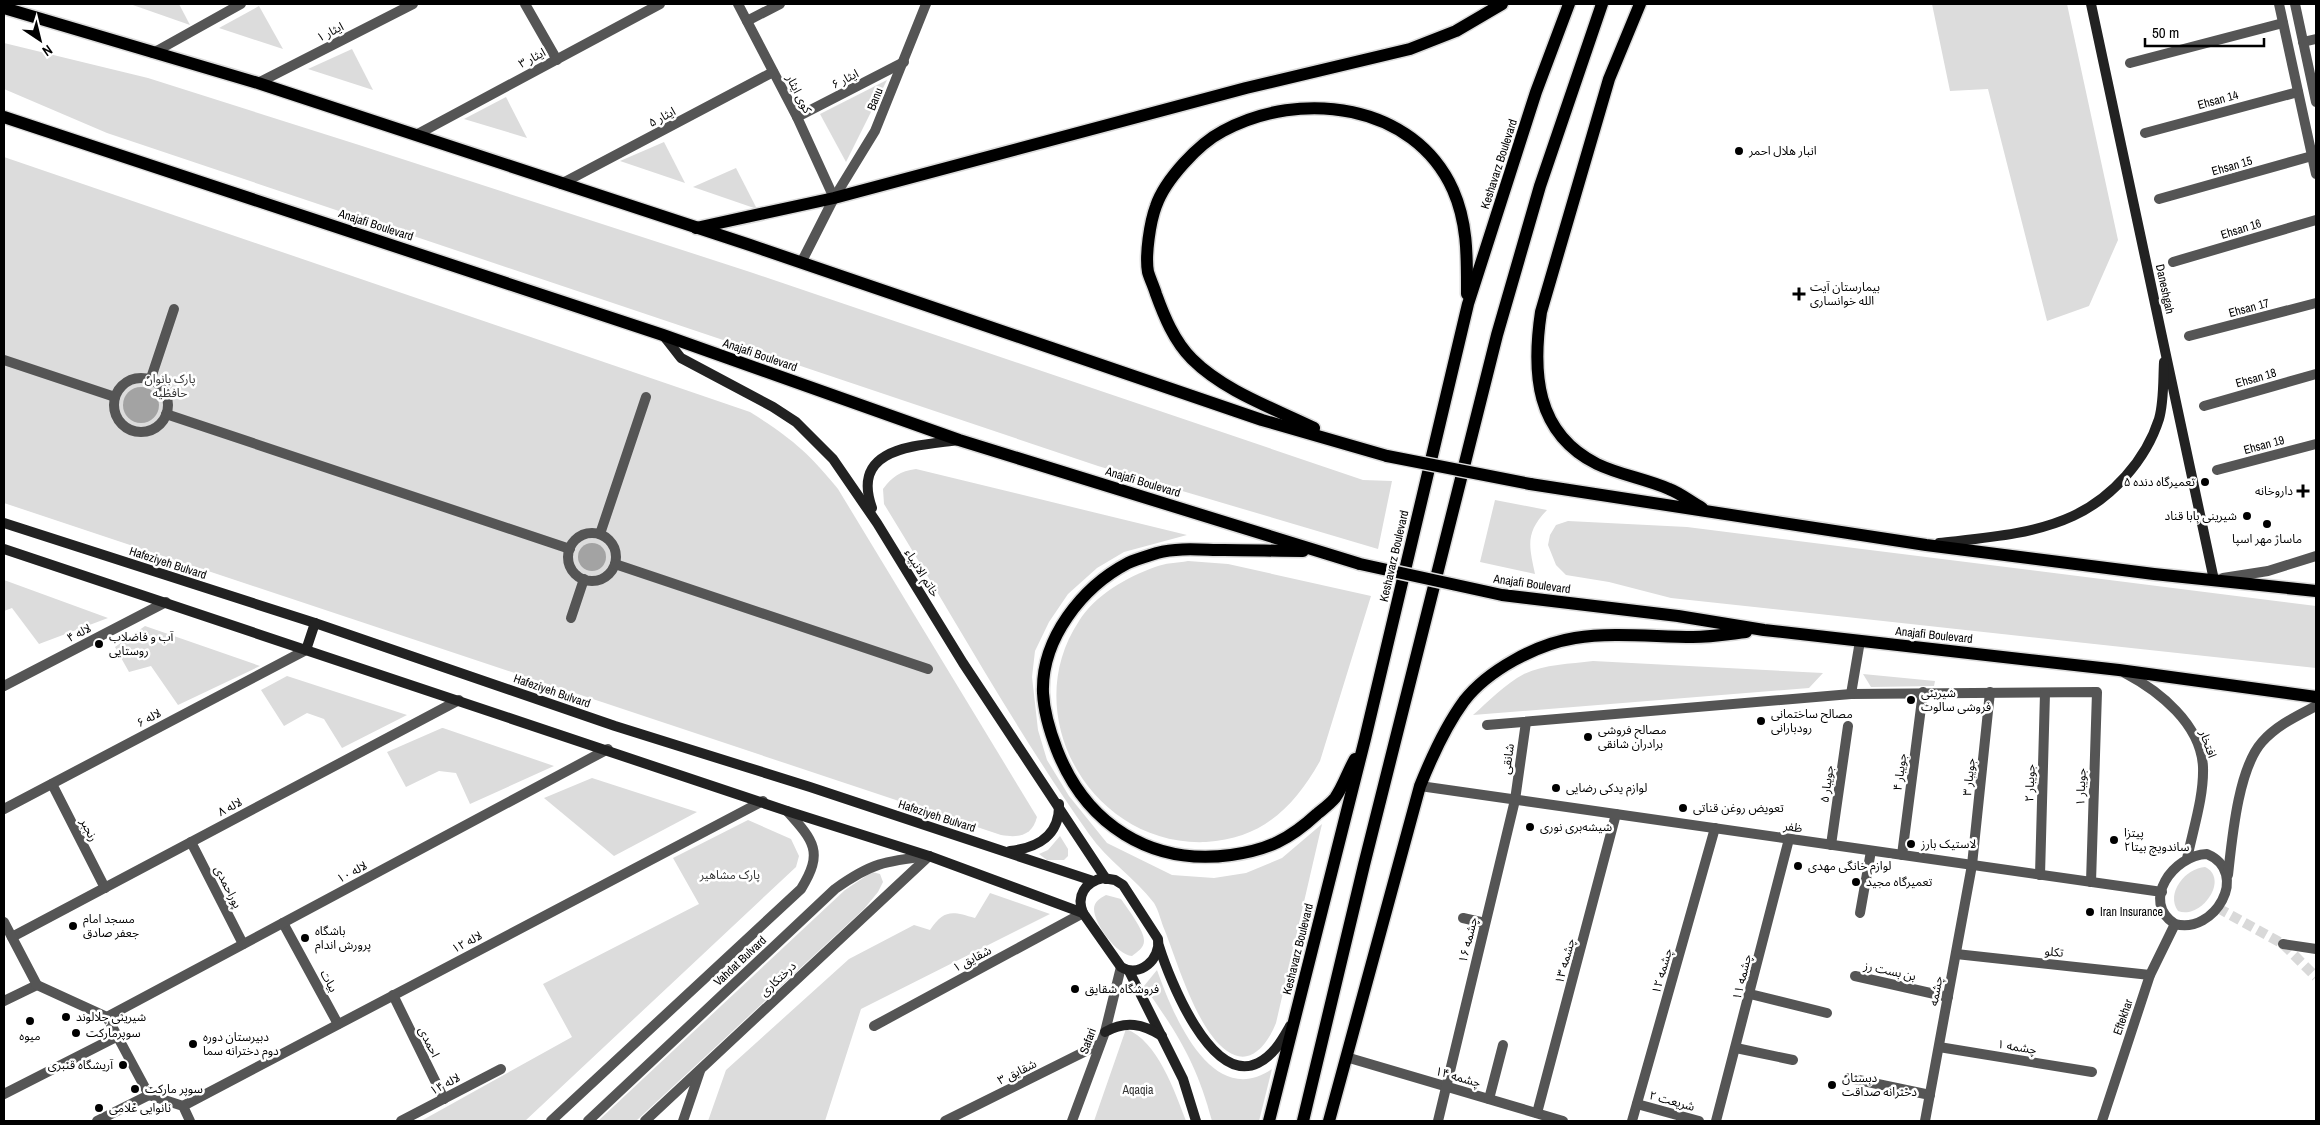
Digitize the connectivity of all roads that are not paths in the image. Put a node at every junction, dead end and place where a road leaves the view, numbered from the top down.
1 (241, 4) edge
2 (413, 4) edge
3 (525, 4) edge
4 (660, 4) edge
5 (738, 4) edge
6 (780, 4) edge
7 (926, 4) edge
8 (1502, 4) edge
9 (1569, 4) edge
10 (1602, 4) edge
11 (1640, 4) edge
12 (2091, 4) edge
13 (2279, 4) edge
14 (2295, 4) edge
15 (4, 8) edge
16 (747, 21) junction
17 (2283, 23) junction
18 (2316, 39) edge
19 (2303, 42) junction
20 (153, 53) junction
21 (557, 60) junction
22 (904, 62) junction
23 (2130, 63) dead end
24 (773, 72) junction
25 (258, 83) junction
26 (2298, 92) junction
27 (2316, 102) edge
28 (4, 116) edge
29 (797, 117) junction
30 (2145, 133) dead end
31 (416, 135) junction
32 (2312, 156) junction
33 (2316, 174) edge
34 (561, 184) junction
35 (834, 198) junction
36 (2160, 200) dead end
37 (2316, 220) edge
38 (694, 228) junction
39 (2173, 262) dead end
40 (801, 263) junction
41 (2316, 303) edge
42 (1468, 304) junction
43 (174, 310) dead end
44 (663, 335) junction
45 (2189, 336) dead end
46 (2165, 351) junction
47 (4, 360) edge
48 (2316, 374) edge
49 (150, 381) junction
50 (115, 397) junction
51 (646, 397) dead end
52 (2204, 406) dead end
53 (166, 414) junction
54 (959, 440) junction
55 (1338, 440) junction
56 (2316, 444) edge
57 (2217, 470) dead end
58 (1706, 511) junction
59 (4, 523) edge
60 (877, 523) junction
61 (600, 534) junction
62 (1926, 545) junction
63 (570, 549) junction
64 (5, 550) edge
65 (1317, 551) junction
66 (2316, 556) edge
67 (615, 564) junction
68 (584, 579) junction
69 (2214, 580) junction
70 (2316, 591) edge
71 (166, 602) junction
72 (571, 618) dead end
73 (314, 623) junction
74 (1764, 630) junction
75 (1860, 641) junction
76 (306, 650) junction
77 (928, 669) dead end
78 (2120, 670) junction
79 (4, 686) edge
80 (1924, 692) junction
81 (1990, 692) junction
82 (2046, 693) junction
83 (1851, 694) junction
84 (2316, 697) edge
85 (459, 700) junction
86 (2316, 706) edge
87 (1526, 722) junction
88 (1487, 725) dead end
89 (1848, 726) dead end
90 (1365, 739) junction
91 (608, 749) junction
92 (52, 784) junction
93 (1420, 786) junction
94 (1515, 800) junction
95 (763, 801) junction
96 (1059, 804) junction
97 (4, 809) edge
98 (787, 811) junction
99 (1616, 814) junction
100 (1715, 828) junction
101 (1789, 839) junction
102 (190, 842) junction
103 (1832, 845) junction
104 (1871, 851) junction
105 (1004, 852) junction
106 (1902, 855) junction
107 (929, 856) junction
108 (2187, 859) junction
109 (1972, 865) junction
110 (2040, 875) junction
111 (1106, 878) junction
112 (2228, 878) junction
113 (1093, 882) junction
114 (2091, 882) junction
115 (105, 888) junction
116 (2162, 892) junction
117 (1082, 913) junction
118 (1860, 913) dead end
119 (1463, 918) dead end
120 (4, 922) edge
121 (283, 923) junction
122 (1485, 923) junction
123 (2175, 924) junction
124 (12, 937) junction
125 (243, 944) junction
126 (2283, 944) dead end
127 (1159, 945) junction
128 (2316, 949) edge
129 (1956, 954) junction
130 (1125, 969) junction
131 (2150, 975) junction
132 (1855, 976) dead end
133 (37, 985) junction
134 (1750, 994) junction
135 (393, 996) junction
136 (1948, 997) junction
137 (4, 1001) edge
138 (1826, 1013) dead end
139 (107, 1017) junction
140 (1294, 1021) junction
141 (338, 1024) junction
142 (874, 1026) dead end
143 (1105, 1032) junction
144 (118, 1036) junction
145 (1163, 1037) junction
146 (1100, 1044) junction
147 (1503, 1045) dead end
148 (1939, 1047) junction
149 (1736, 1048) junction
150 (1346, 1057) junction
151 (1792, 1060) dead end
152 (501, 1069) dead end
153 (700, 1070) junction
154 (2092, 1072) dead end
155 (1849, 1078) dead end
156 (1445, 1086) junction
157 (4, 1094) edge
158 (149, 1095) junction
159 (1930, 1095) junction
160 (444, 1099) junction
161 (1489, 1099) junction
162 (1637, 1104) junction
163 (183, 1106) junction
164 (1537, 1113) junction
165 (98, 1121) edge
166 (190, 1121) edge
167 (401, 1121) edge
168 (551, 1121) edge
169 (588, 1121) edge
170 (645, 1121) edge
171 (683, 1121) edge
172 (945, 1121) edge
173 (1072, 1121) edge
174 (1196, 1121) edge
175 (1269, 1121) edge
176 (1303, 1121) edge
177 (1329, 1121) edge
178 (1438, 1121) edge
179 (1563, 1121) edge
180 (1632, 1121) edge
181 (1699, 1121) edge
182 (1716, 1121) edge
183 (1925, 1121) edge
184 (2102, 1121) edge

1 - 20 street
2 - 25 street, ایثار ۱
3 - 21 street
4 - 21 street, ایثار ۳
5 - 16 street, کوی ایثار
6 - 16 street
7 - 22 street, Banu
8 - 35 main road
9 - 42 main road, Keshavarz Boulevard
10 - 176 main road
11 - 58 main road
12 - 46 main road, Daneshgah
13 - 17 street
14 - 19 street
15 - 20 main road
16 - 24 street, کوی ایثار
17 - 23 street
17 - 26 street
18 - 19 street
19 - 27 street
20 - 25 main road
21 - 31 street, ایثار ۳
22 - 29 street, ایثار ۶
22 - 35 street, Banu
24 - 29 street, کوی ایثار
24 - 34 street, ایثار ۵
25 - 31 main road
26 - 30 street, Ehsan 14
26 - 32 street
28 - 44 main road, Anajafi Boulevard
29 - 35 street, کوی ایثار
31 - 34 main road
32 - 33 street
32 - 36 street, Ehsan 15
34 - 38 main road
35 - 38 main road
35 - 40 street, Banu
37 - 39 street, Ehsan 16
38 - 40 main road
40 - 55 main road
41 - 45 street, Ehsan 17
42 - 55 main road
42 - 90 main road, Keshavarz Boulevard
43 - 49 street
44 - 54 main road, Anajafi Boulevard
44 - 60 main road, خاتم الانبیاء
46 - 62 main road
46 - 69 main road, Daneshgah
47 - 50 street
48 - 52 street, Ehsan 18
49 - 50 street
49 - 53 street
50 - 53 street
51 - 61 street
53 - 63 street
54 - 60 main road
54 - 65 main road, Anajafi Boulevard
55 - 58 main road, bridge
56 - 57 street, Ehsan 19
58 - 62 main road
59 - 73 main road, Hafeziyeh Bulvard
60 - 96 main road, خاتم الانبیاء
61 - 63 street
61 - 67 street
62 - 69 main road
63 - 68 street
64 - 71 main road
65 - 74 main road, Anajafi Boulevard, bridge
65 - 90 main road
66 - 69 street
67 - 68 street
67 - 77 street
68 - 72 street
69 - 70 main road
71 - 76 main road
71 - 79 street, لاله ۴
73 - 76 main road
73 - 105 main road, Hafeziyeh Bulvard
74 - 75 main road, Anajafi Boulevard
74 - 93 main road
75 - 78 main road, Anajafi Boulevard
75 - 83 street
76 - 85 main road
76 - 92 street, لاله ۶
78 - 84 main road, Anajafi Boulevard
78 - 108 street, افتخار
80 - 81 street
80 - 83 street
80 - 106 street, جویبار ۴
81 - 82 street
81 - 109 street, جویبار ۳
82 - 110 street, جویبار ۲
82 - 114 street, جویبار ۱
83 - 87 street
85 - 91 main road
85 - 102 street, لاله ۸
86 - 112 street
87 - 88 street
87 - 94 street, شانقی
89 - 103 street, جویبار ۵
90 - 140 main road, Keshavarz Boulevard
91 - 95 main road
91 - 121 street, لاله ۱۰
92 - 97 street, لاله ۶
92 - 115 street, رنجبر
93 - 94 street, ظفر
93 - 150 main road
94 - 99 street, ظفر
94 - 122 street, چشمه ۱۶
95 - 98 main road
95 - 135 street, لاله ۱۲
96 - 105 main road
96 - 111 main road, خاتم الانبیاء
98 - 107 main road
98 - 168 street, Vahdat Bulvard
99 - 100 street, ظفر
99 - 164 street, چشمه ۱۳
100 - 101 street, ظفر
100 - 162 street, چشمه ۱۲
101 - 103 street, ظفر
101 - 134 street, چشمه ۱۱
102 - 115 street, لاله ۸
102 - 125 street, پوراحمدی
103 - 104 street, ظفر
104 - 106 street, ظفر
104 - 118 street
105 - 113 main road, Hafeziyeh Bulvard
106 - 109 street, ظفر
107 - 117 main road
107 - 153 street, درختکاری
107 - 169 street, Vahdat Bulvard
108 - 112 street
108 - 116 street
109 - 110 street, ظفر
109 - 129 street, چشمه
110 - 114 street, ظفر
111 - 113 main road
111 - 127 main road
112 - 123 street
113 - 117 main road
114 - 116 street, ظفر
115 - 124 street, لاله ۸
116 - 123 street
117 - 130 main road
117 - 142 street, شقایق ۱
119 - 122 street
120 - 124 street
121 - 125 street, لاله ۱۰
121 - 141 street, بیات
122 - 156 street, چشمه ۱۶
123 - 131 street, Eftekhar
124 - 133 street
125 - 139 street, لاله ۱۰
126 - 128 street
127 - 130 main road
127 - 140 main road
129 - 131 street, تکلو
129 - 136 street, چشمه
130 - 143 street, Safari
130 - 145 main road
131 - 184 street, Eftekhar
132 - 136 street, بن بست رز
133 - 137 street
133 - 139 street
134 - 138 street
134 - 149 street, چشمه ۱۱
135 - 141 street, لاله ۱۲
135 - 160 street, احمدی
136 - 148 street, چشمه
139 - 144 street
140 - 175 main road, Keshavarz Boulevard
141 - 163 street, لاله ۱۲
143 - 145 main road
143 - 146 street, Safari
144 - 157 street
144 - 158 street
145 - 174 main road
146 - 172 street, شقایق ۳
146 - 173 street, Safari
147 - 161 street
148 - 154 street, چشمه ۱
148 - 159 street, چشمه
149 - 151 street
149 - 182 street, چشمه ۱۱
150 - 156 street, چشمه ۱۴
150 - 177 main road
152 - 160 street, لاله ۱۴
153 - 170 street, درختکاری
153 - 171 street
155 - 159 street
156 - 161 street, چشمه ۱۴
156 - 178 street, چشمه ۱۶
158 - 163 street
158 - 165 street
159 - 183 street, چشمه
160 - 167 street, لاله ۱۴
161 - 164 street, چشمه ۱۴
162 - 180 street, چشمه ۱۲
162 - 181 street, شریعت ۲
163 - 166 street
164 - 179 street, چشمه ۱۴

